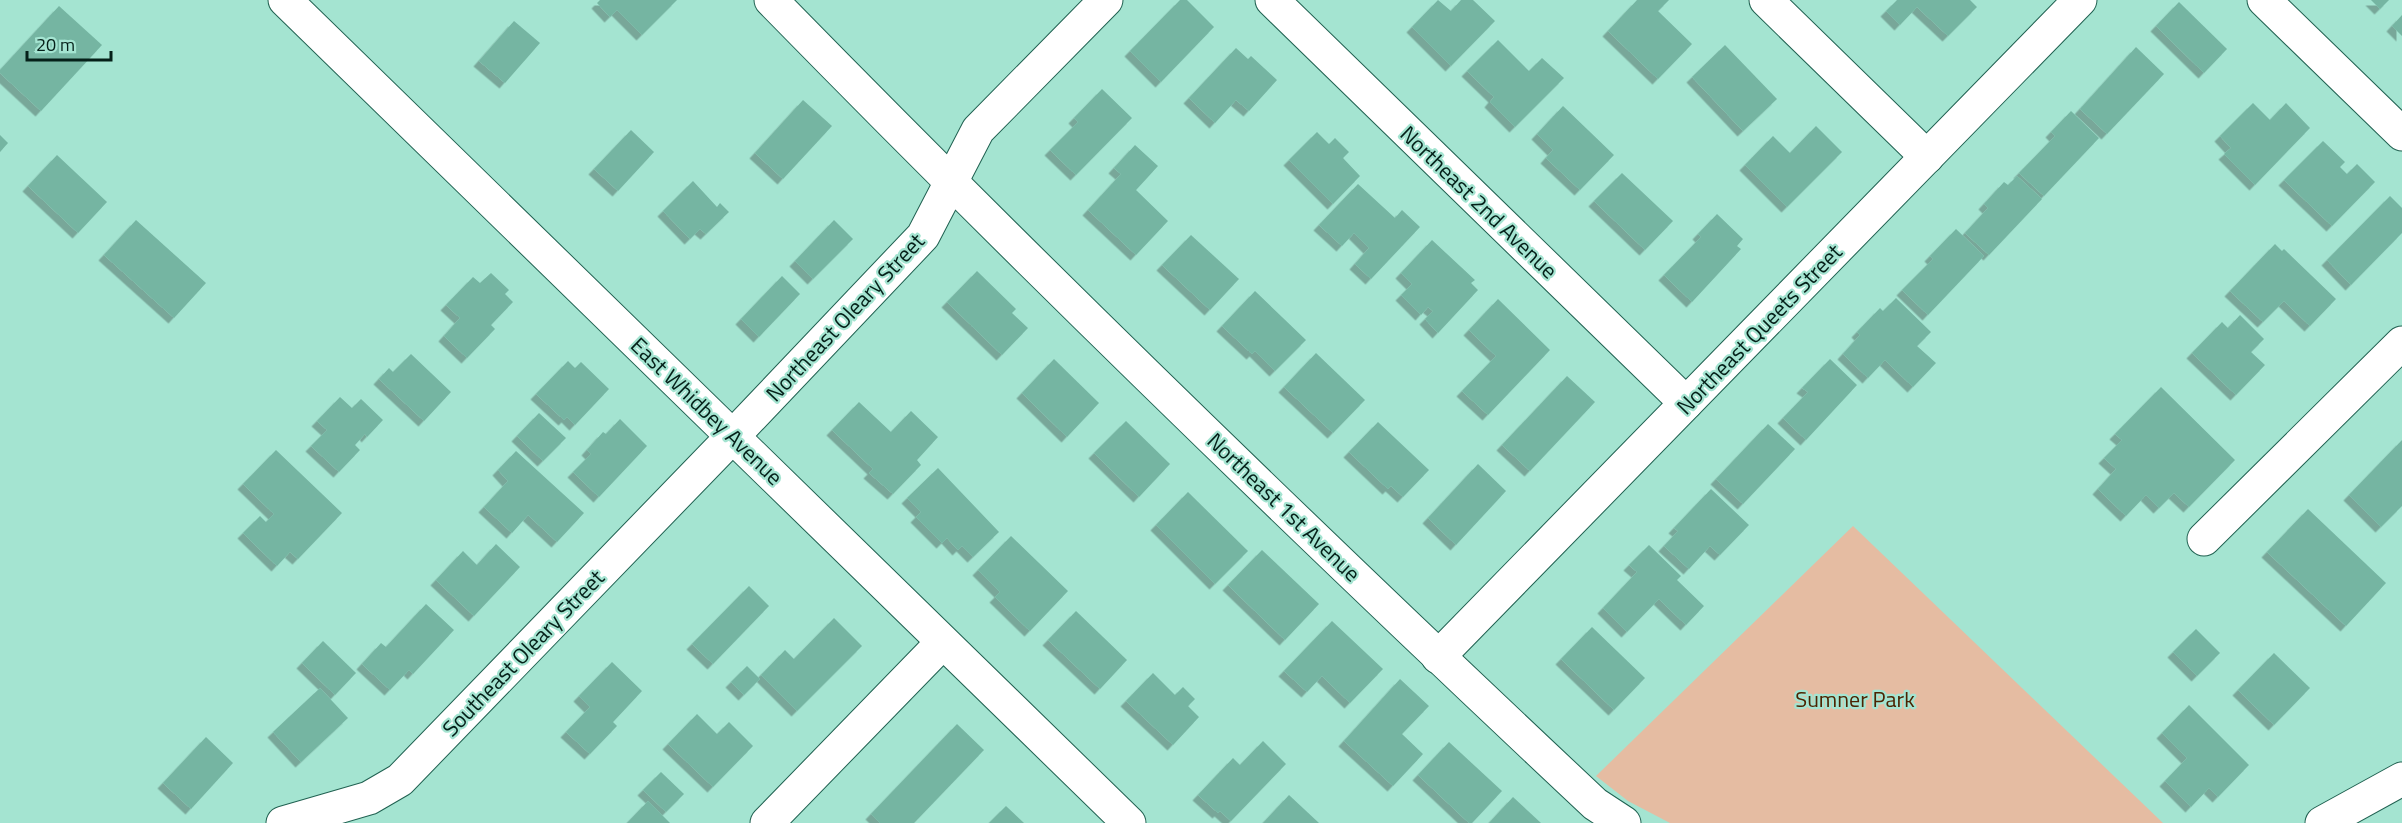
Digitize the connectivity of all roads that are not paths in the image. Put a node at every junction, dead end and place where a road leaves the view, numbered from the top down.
1 (285, 0) edge
2 (771, 0) edge
3 (1106, 0) edge
4 (1272, 0) edge
5 (1766, 0) edge
6 (2080, 0) edge
7 (2264, 0) edge
8 (2402, 134) edge
9 (1927, 157) junction
10 (950, 183) junction
11 (2402, 343) edge
12 (1686, 403) junction
13 (733, 436) junction
14 (2204, 539) dead end
15 (942, 643) junction
16 (1438, 657) junction
17 (2402, 778) edge
18 (283, 823) edge
19 (767, 823) edge
20 (1129, 823) edge
21 (1624, 823) edge
22 (2322, 823) edge

1 - 13 street, East Whidbey Avenue
2 - 10 street, Northeast 1st Avenue
3 - 10 street, Northeast Oleary Street
4 - 12 street, Northeast 2nd Avenue
5 - 9 street
6 - 9 street, Northeast Queets Street
7 - 8 street
9 - 12 street, Northeast Queets Street
10 - 13 street, Northeast Oleary Street
10 - 16 street, Northeast 1st Avenue
11 - 14 street
12 - 16 street, Northeast Queets Street
13 - 15 street, East Whidbey Avenue
13 - 18 street, Southeast Oleary Street
15 - 19 street
15 - 20 street, East Whidbey Avenue
16 - 21 street, Northeast 1st Avenue
17 - 22 street

